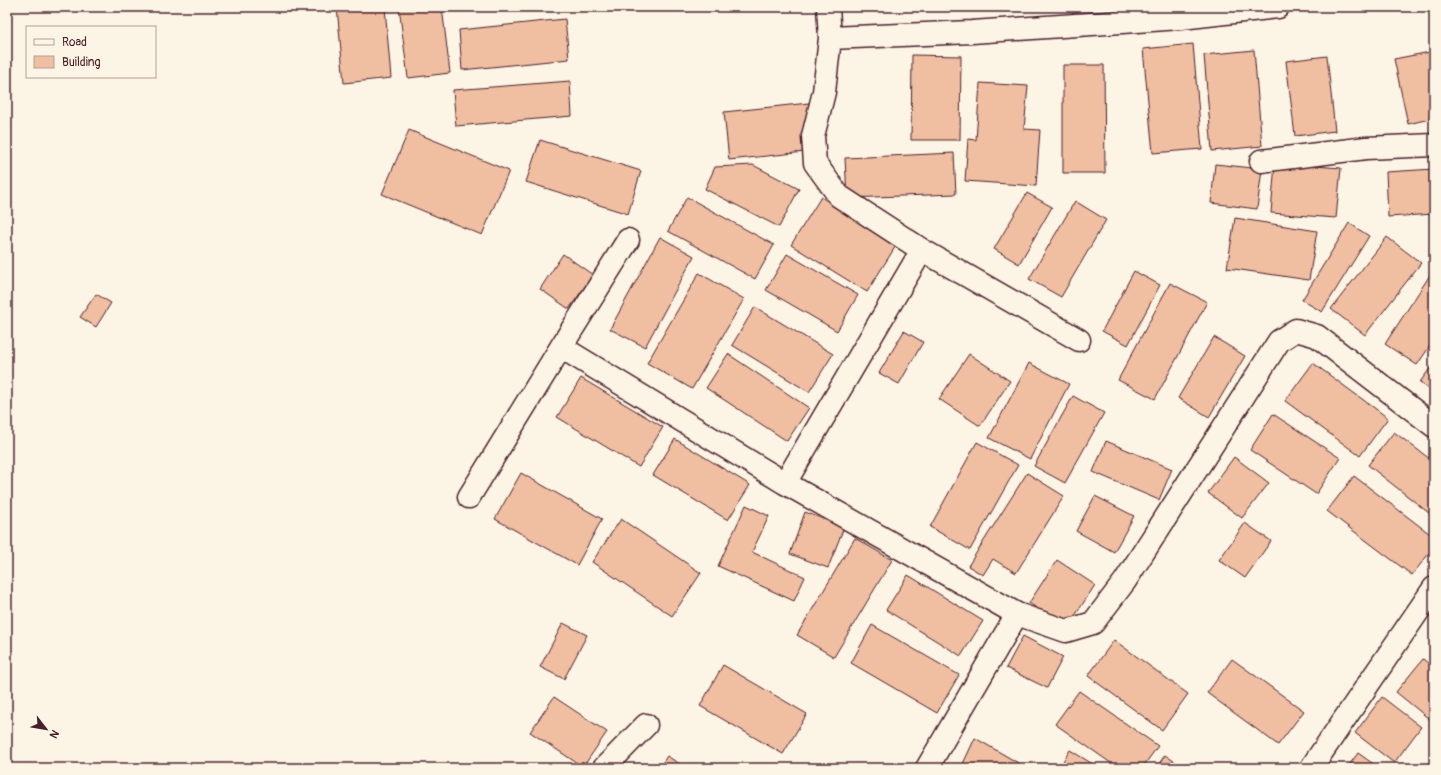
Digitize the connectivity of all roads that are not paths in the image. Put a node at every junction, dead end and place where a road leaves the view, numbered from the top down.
1 (828, 7) edge
2 (1278, 7) edge
3 (830, 38) junction
4 (1434, 145) edge
5 (1261, 161) dead end
6 (628, 240) dead end
7 (922, 250) junction
8 (1079, 340) dead end
9 (561, 347) junction
10 (1434, 426) edge
11 (785, 483) junction
12 (469, 497) dead end
13 (1434, 588) edge
14 (1017, 614) junction
15 (646, 725) dead end
16 (604, 768) edge
17 (927, 768) edge
18 (1310, 768) edge

1 - 3 street
2 - 3 street
3 - 7 street
4 - 5 street
6 - 9 street
7 - 8 street
7 - 11 street
9 - 11 street
9 - 12 street
10 - 14 street
11 - 14 street
13 - 18 street
14 - 17 street
15 - 16 street

